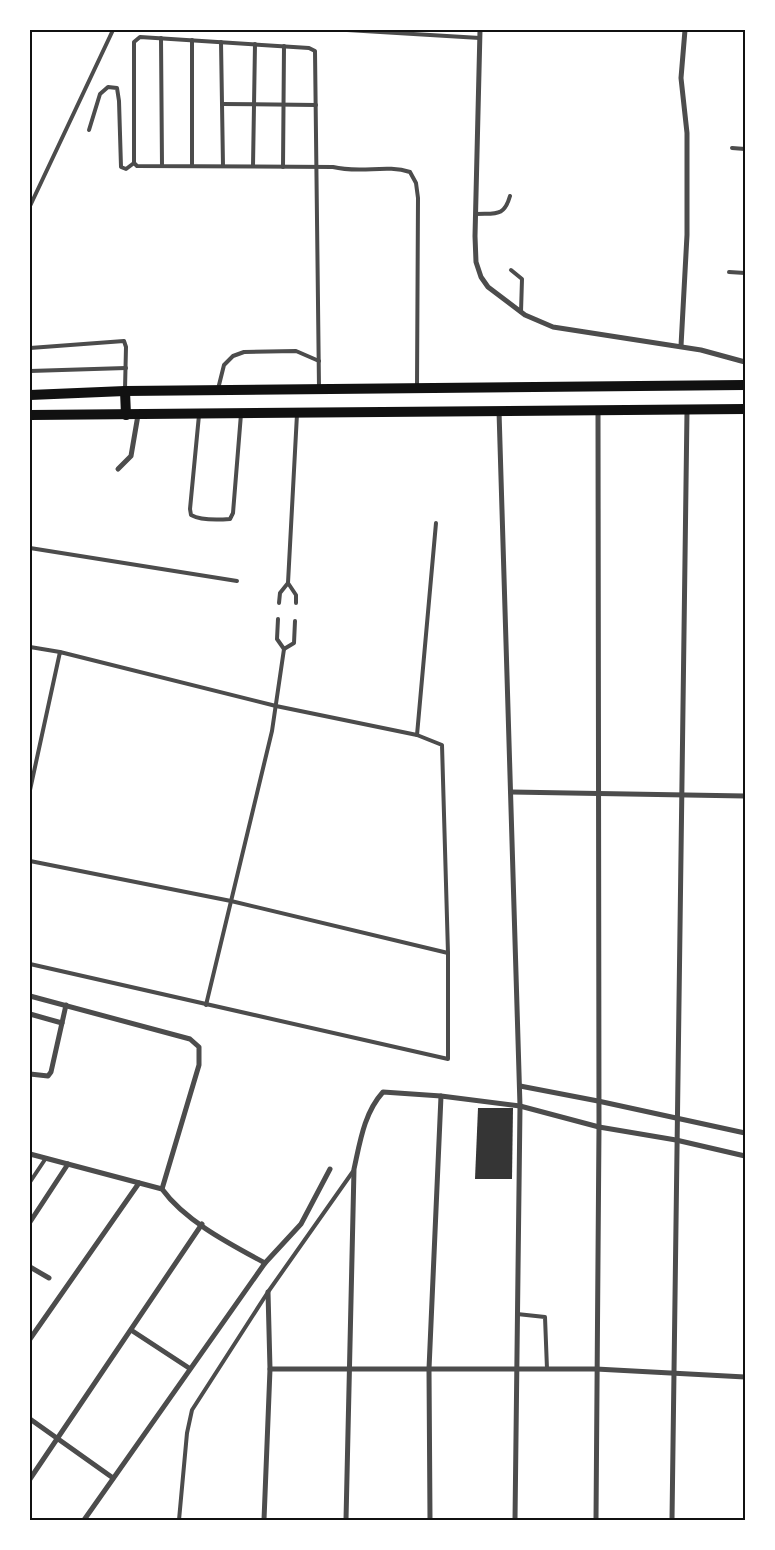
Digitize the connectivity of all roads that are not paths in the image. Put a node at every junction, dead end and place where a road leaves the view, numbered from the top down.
1 (113, 30) edge
2 (348, 30) edge
3 (480, 30) edge
4 (684, 30) edge
5 (161, 38) junction
6 (480, 38) junction
7 (192, 40) junction
8 (221, 42) junction
9 (255, 44) junction
10 (284, 46) junction
11 (222, 104) junction
12 (254, 105) junction
13 (283, 105) junction
14 (316, 105) junction
15 (89, 130) dead end
16 (732, 148) dead end
17 (745, 149) edge
18 (134, 163) junction
19 (162, 166) junction
20 (192, 166) junction
21 (223, 166) junction
22 (253, 166) junction
23 (283, 166) junction
24 (316, 167) junction
25 (510, 196) dead end
26 (30, 206) edge
27 (476, 214) junction
28 (511, 270) dead end
29 (729, 272) dead end
30 (745, 273) edge
31 (521, 312) junction
32 (681, 346) junction
33 (30, 348) edge
34 (319, 361) junction
35 (745, 362) edge
36 (126, 368) junction
37 (30, 371) edge
38 (745, 385) edge
39 (417, 388) junction
40 (320, 390) junction
41 (125, 391) junction
42 (217, 391) junction
43 (30, 395) edge
44 (745, 409) edge
45 (598, 411) junction
46 (687, 411) junction
47 (499, 412) junction
48 (199, 414) junction
49 (241, 414) junction
50 (297, 414) junction
51 (30, 415) edge
52 (126, 415) junction
53 (138, 415) junction
54 (118, 469) dead end
55 (436, 524) dead end
56 (30, 548) edge
57 (237, 581) dead end
58 (288, 583) junction
59 (279, 603) dead end
60 (296, 603) dead end
61 (278, 619) dead end
62 (295, 621) dead end
63 (30, 648) edge
64 (284, 649) junction
65 (60, 652) junction
66 (276, 706) junction
67 (416, 735) junction
68 (30, 790) edge
69 (511, 792) junction
70 (598, 793) junction
71 (681, 794) junction
72 (745, 796) edge
73 (30, 861) edge
74 (232, 901) junction
75 (448, 953) junction
76 (30, 964) edge
77 (30, 996) edge
78 (66, 1005) junction
79 (206, 1005) junction
80 (30, 1014) edge
81 (62, 1023) junction
82 (30, 1074) edge
83 (520, 1086) junction
84 (441, 1096) junction
85 (598, 1100) junction
86 (520, 1106) junction
87 (677, 1118) junction
88 (599, 1127) junction
89 (745, 1133) edge
90 (676, 1140) junction
91 (30, 1154) edge
92 (745, 1156) edge
93 (46, 1158) junction
94 (68, 1164) junction
95 (330, 1169) dead end
96 (354, 1169) junction
97 (30, 1182) edge
98 (139, 1183) junction
99 (162, 1189) junction
100 (30, 1222) edge
101 (202, 1224) junction
102 (265, 1263) junction
103 (30, 1267) edge
104 (49, 1278) dead end
105 (268, 1292) junction
106 (517, 1314) junction
107 (131, 1330) junction
108 (30, 1338) edge
109 (189, 1368) junction
110 (349, 1368) junction
111 (270, 1369) junction
112 (430, 1369) junction
113 (516, 1369) junction
114 (547, 1369) junction
115 (596, 1369) junction
116 (674, 1372) junction
117 (745, 1377) edge
118 (30, 1419) edge
119 (57, 1440) junction
120 (113, 1478) junction
121 (30, 1479) edge
122 (84, 1520) edge
123 (179, 1520) edge
124 (264, 1520) edge
125 (346, 1520) edge
126 (430, 1520) edge
127 (515, 1520) edge
128 (596, 1520) edge
129 (672, 1520) edge

1 - 26 lane
2 - 6 lane
3 - 6 street
4 - 32 street
5 - 7 lane
5 - 18 lane
5 - 19 lane
6 - 27 street
7 - 8 lane
7 - 20 lane
8 - 9 lane
8 - 11 lane
9 - 10 lane
9 - 12 lane
10 - 13 lane
10 - 14 lane
11 - 12 lane
11 - 21 lane
12 - 13 lane
12 - 22 lane
13 - 14 lane
13 - 23 lane
14 - 24 lane
15 - 18 lane
16 - 17 lane
18 - 19 lane
19 - 20 lane
20 - 21 lane
21 - 22 lane
22 - 23 lane
23 - 24 lane
24 - 34 lane
24 - 39 lane
25 - 27 lane
27 - 31 street
28 - 31 lane
29 - 30 lane
31 - 32 street
32 - 35 street
33 - 36 lane
34 - 40 lane
34 - 42 lane
36 - 37 lane
36 - 41 lane
38 - 39 main road
39 - 40 main road
40 - 42 main road
41 - 42 main road
41 - 43 main road
41 - 52 main road
44 - 46 main road
45 - 46 main road
45 - 47 main road
45 - 70 street
46 - 71 street
47 - 50 main road
47 - 69 street
48 - 49 main road
48 - 49 lane
48 - 53 main road
49 - 50 main road
50 - 58 lane
51 - 52 main road
52 - 53 main road
53 - 54 street
55 - 67 lane
56 - 57 lane
58 - 59 lane
58 - 60 lane
61 - 64 lane
62 - 64 lane
63 - 65 lane
64 - 66 lane
65 - 66 lane
65 - 68 lane
66 - 67 lane
66 - 74 lane
67 - 75 lane
69 - 70 street
69 - 83 street
70 - 71 street
70 - 85 street
71 - 72 street
71 - 87 street
73 - 74 lane
74 - 75 lane
74 - 79 lane
75 - 79 lane
76 - 79 lane
77 - 78 street
78 - 81 street
78 - 99 street
80 - 81 street
81 - 82 street
83 - 85 street
83 - 86 street
84 - 86 street
84 - 96 street
84 - 112 street
85 - 87 street
85 - 88 street
86 - 88 street
86 - 106 street
87 - 89 street
87 - 90 street
88 - 90 street
88 - 115 street
90 - 92 street
90 - 116 street
91 - 93 street
93 - 94 street
93 - 97 lane
94 - 98 street
94 - 100 street
95 - 102 street
96 - 105 lane
96 - 110 street
98 - 99 street
98 - 108 street
99 - 101 street
101 - 102 street
101 - 107 street
102 - 109 street
103 - 104 street
105 - 111 street
105 - 123 lane
106 - 113 street
106 - 114 lane
107 - 109 street
107 - 119 street
109 - 120 street
110 - 111 street
110 - 112 street
110 - 125 street
111 - 124 street
112 - 113 street
112 - 126 street
113 - 114 street
113 - 127 street
114 - 115 street
115 - 116 street
115 - 128 street
116 - 117 street
116 - 129 street
118 - 119 street
119 - 120 street
119 - 121 street
120 - 122 street

